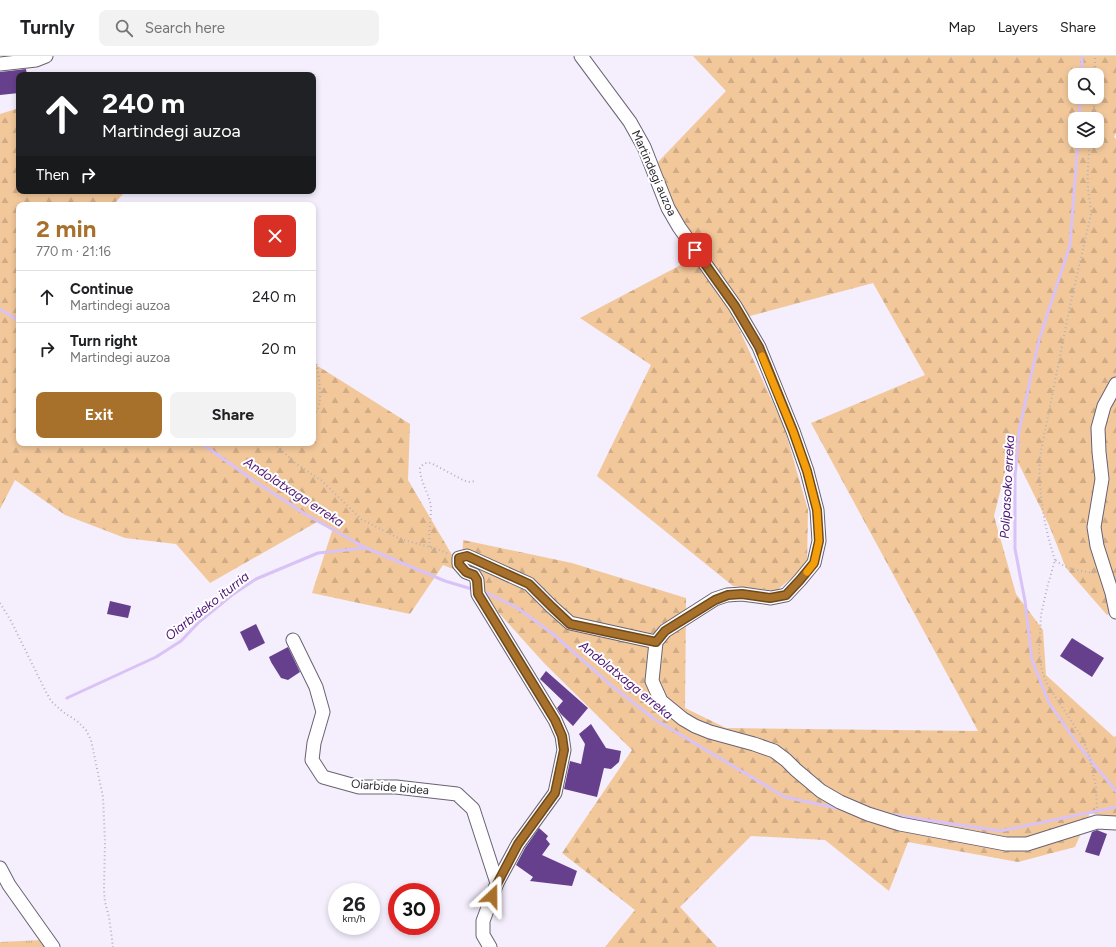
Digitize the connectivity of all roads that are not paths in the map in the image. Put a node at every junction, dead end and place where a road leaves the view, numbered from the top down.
1 (46, 56) edge
2 (581, 56) edge
3 (0, 64) edge
4 (1116, 384) edge
5 (1116, 612) edge
6 (293, 640) dead end
7 (656, 642) junction
8 (1116, 824) edge
9 (0, 868) edge
10 (497, 884) junction
11 (53, 947) edge
12 (490, 947) edge

1 - 3 street
2 - 7 street, Martindegi auzoa
4 - 5 street
6 - 10 street, Oiarbide bidea
7 - 8 street
7 - 10 street
9 - 11 street
10 - 12 street

